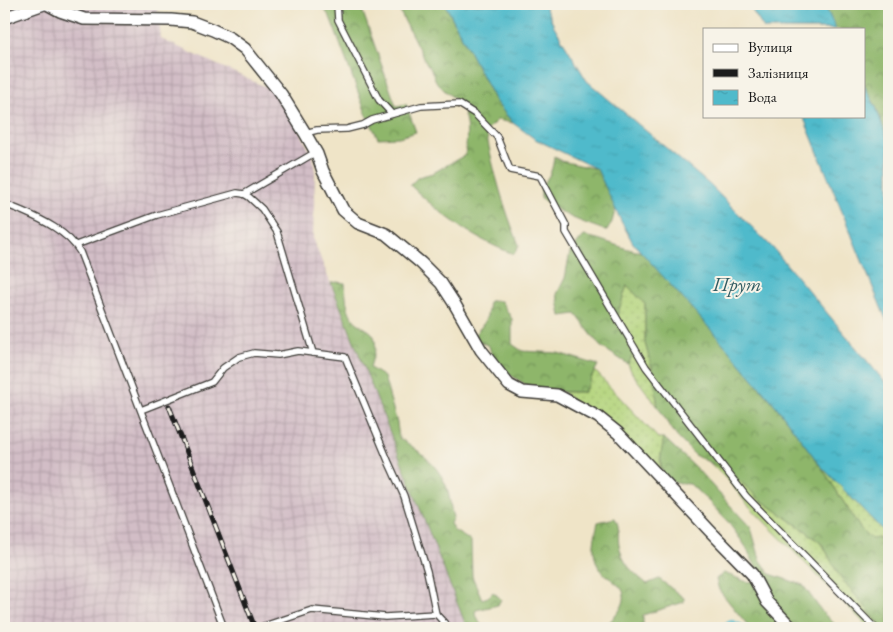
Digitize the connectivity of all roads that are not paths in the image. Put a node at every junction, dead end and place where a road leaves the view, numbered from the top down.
1 (45, 4) edge
2 (337, 4) edge
3 (4, 18) edge
4 (392, 114) junction
5 (305, 133) junction
6 (316, 152) junction
7 (244, 194) junction
8 (4, 203) edge
9 (76, 245) junction
10 (313, 353) junction
11 (141, 410) junction
12 (436, 614) junction
13 (224, 628) edge
14 (258, 628) edge
15 (449, 628) edge
16 (792, 628) edge
17 (875, 628) edge

1 - 3 street
1 - 5 street
2 - 4 lane
4 - 5 lane
4 - 17 lane
5 - 6 street
6 - 7 lane
6 - 16 street
7 - 9 lane
7 - 10 lane
8 - 9 lane
9 - 11 lane
10 - 11 lane
10 - 12 lane
11 - 13 lane
12 - 14 lane
12 - 15 lane

